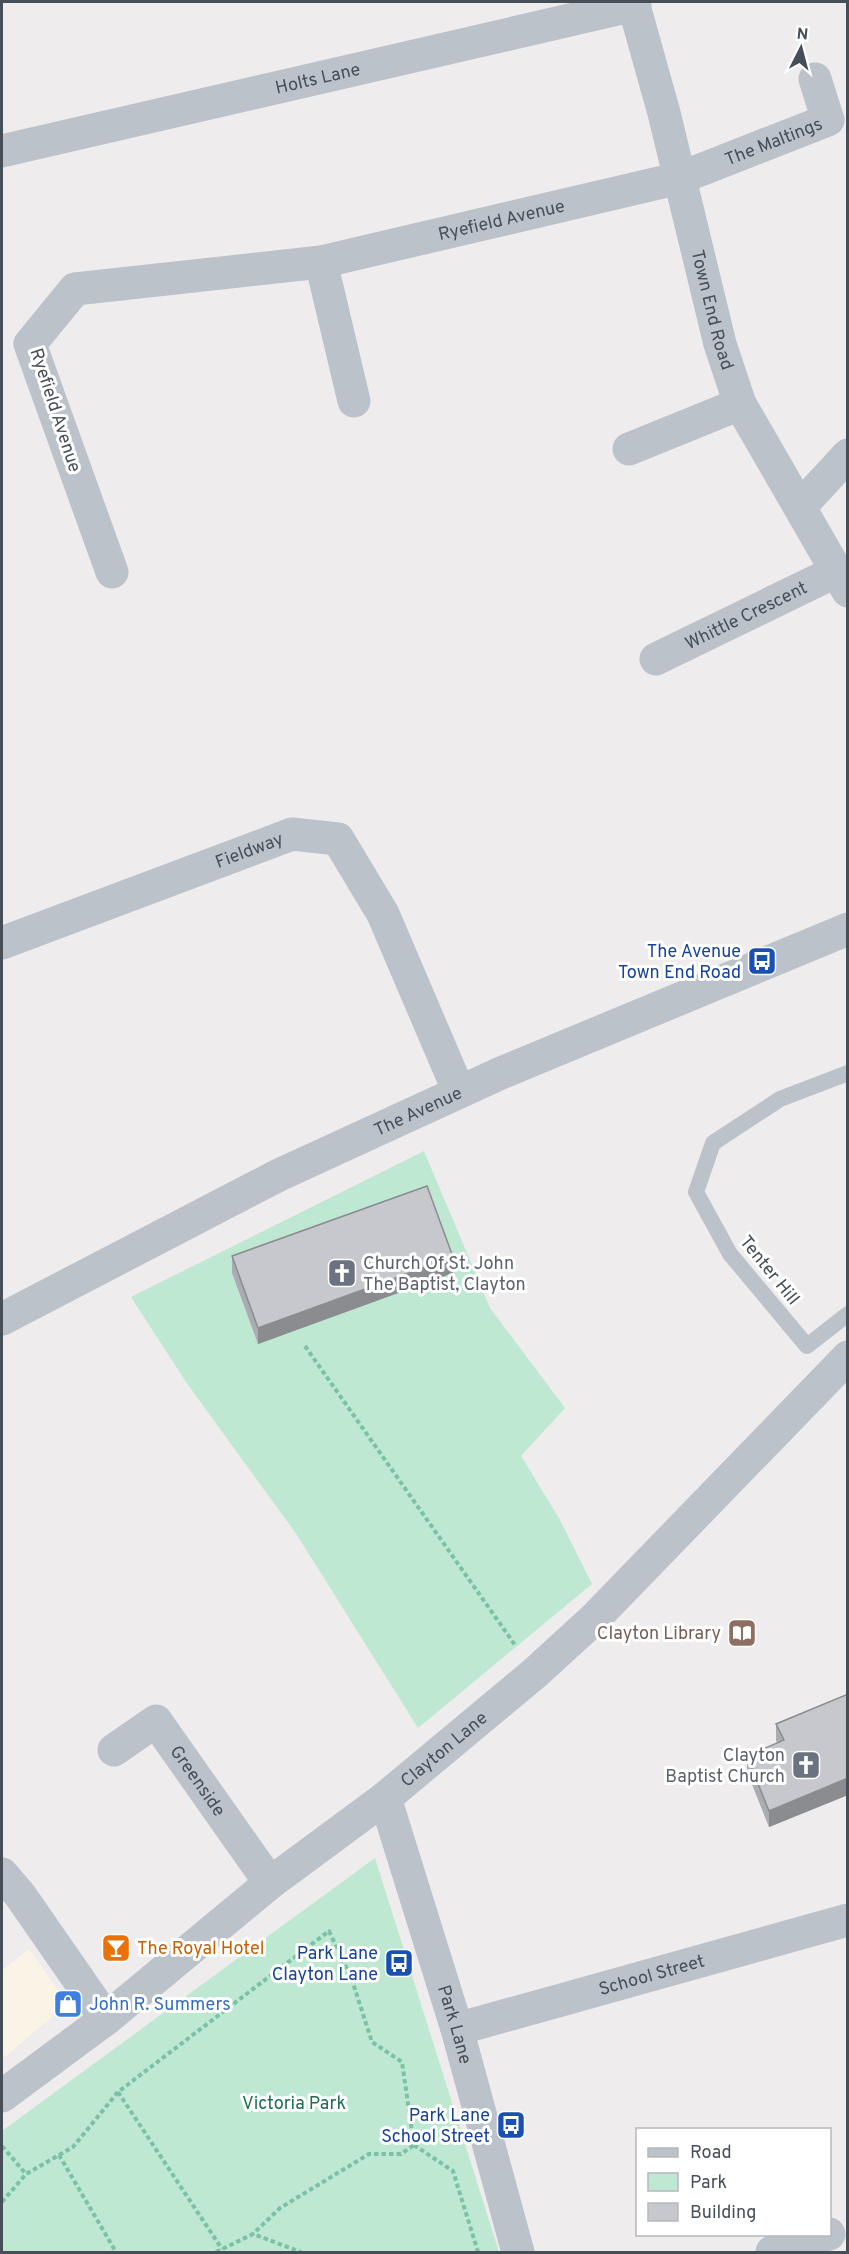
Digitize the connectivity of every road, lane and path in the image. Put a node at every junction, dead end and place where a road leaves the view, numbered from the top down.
1 (634, 3) edge
2 (815, 79) dead end
3 (2, 151) edge
4 (680, 178) junction
5 (321, 262) junction
6 (354, 400) dead end
7 (740, 404) junction
8 (629, 449) dead end
9 (848, 454) edge
10 (800, 507) junction
11 (112, 572) dead end
12 (842, 581) edge
13 (656, 659) dead end
14 (848, 929) edge
15 (2, 943) edge
16 (848, 1073) edge
17 (459, 1092) junction
18 (848, 1314) edge
19 (2, 1319) edge
20 (305, 1346) dead end
21 (848, 1357) edge
22 (535, 1673) junction
23 (114, 1750) dead end
24 (385, 1798) junction
25 (2, 1874) edge
26 (270, 1883) junction
27 (848, 1920) edge
28 (106, 2019) junction
29 (457, 2029) junction
30 (118, 2092) junction
31 (2, 2096) edge
32 (414, 2145) junction
33 (2, 2146) edge
34 (58, 2156) junction
35 (26, 2174) junction
36 (2, 2202) edge
37 (848, 2230) edge
38 (253, 2234) junction
39 (831, 2234) edge
40 (823, 2236) edge
41 (222, 2249) junction
42 (116, 2253) edge
43 (216, 2253) edge
44 (301, 2253) edge
45 (478, 2253) edge
46 (518, 2253) edge
47 (772, 2253) edge

1 - 3 street, Holts Lane
1 - 4 street, Town End Road
2 - 4 street, The Maltings
4 - 5 street, Ryefield Avenue
4 - 7 street, Town End Road
5 - 6 street
5 - 11 street, Ryefield Avenue
7 - 8 street
7 - 10 street, Town End Road
9 - 10 street
10 - 12 street, Town End Road
12 - 13 street, Whittle Crescent
14 - 17 street, The Avenue
15 - 17 street, Fieldway
16 - 18 lane, Tenter Hill
17 - 19 street, The Avenue
20 - 22 path
21 - 22 street, Clayton Lane
22 - 24 street, Clayton Lane
23 - 26 street, Greenside
24 - 26 street, Clayton Lane
24 - 29 street, Park Lane
25 - 28 street
26 - 28 street, Clayton Lane
27 - 29 street, School Street
28 - 31 street, Clayton Lane
29 - 46 street, Park Lane
30 - 32 path
30 - 34 path
30 - 41 path
32 - 38 path
32 - 45 path
33 - 35 path
34 - 35 path
34 - 42 path
35 - 36 path
37 - 39 street
38 - 41 path
38 - 44 path
40 - 47 street
41 - 43 path

